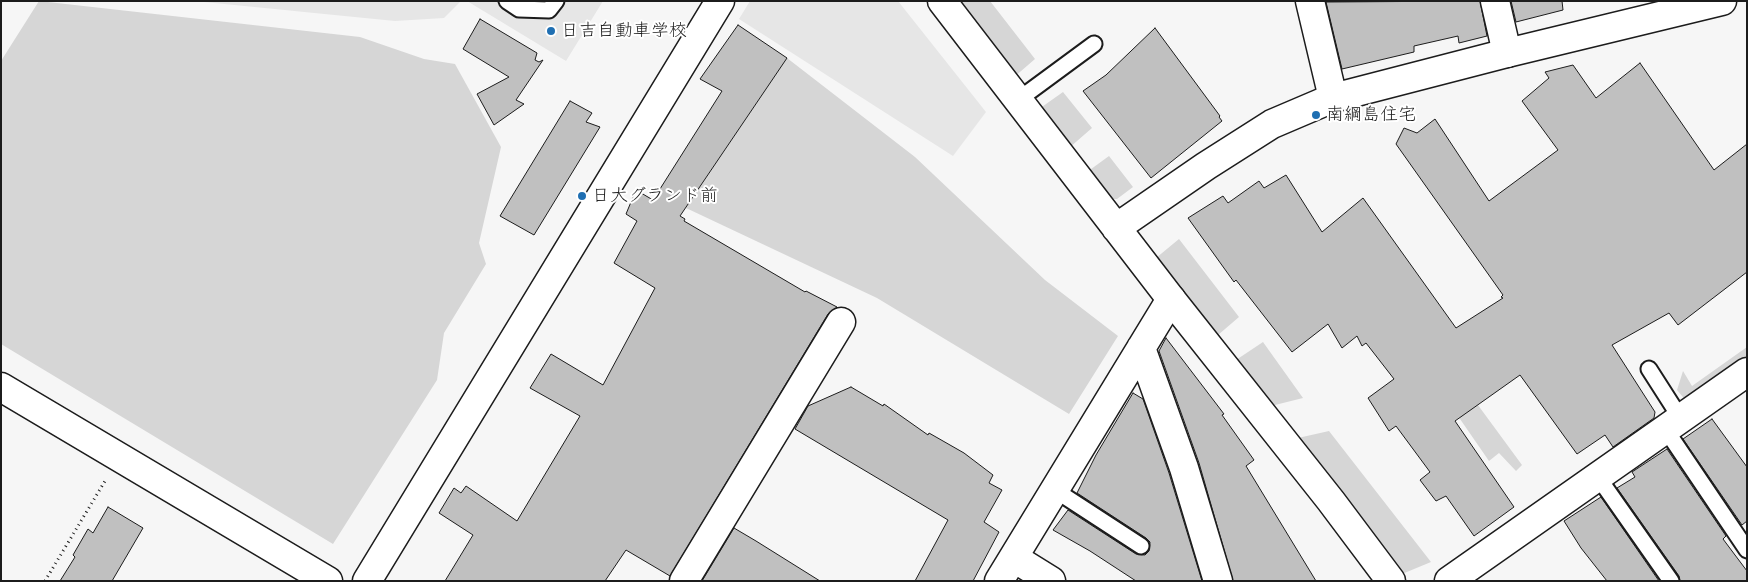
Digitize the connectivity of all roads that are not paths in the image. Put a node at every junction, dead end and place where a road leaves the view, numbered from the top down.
1 (507, 1) edge
2 (556, 1) edge
3 (720, 1) edge
4 (942, 1) edge
5 (1310, 1) edge
6 (1495, 1) edge
7 (1720, 2) edge
8 (1094, 44) dead end
9 (1507, 53) junction
10 (1333, 98) junction
11 (1018, 100) junction
12 (1116, 228) junction
13 (1171, 300) junction
14 (841, 322) dead end
15 (1141, 348) junction
16 (1649, 369) dead end
17 (1747, 372) edge
18 (1, 387) edge
19 (1673, 424) junction
20 (1598, 477) junction
21 (1055, 490) junction
22 (1142, 546) dead end
23 (1747, 550) edge
24 (1014, 558) junction
25 (1459, 579) edge
26 (328, 581) edge
27 (367, 581) edge
28 (684, 581) edge
29 (1000, 581) edge
30 (1051, 581) edge
31 (1218, 581) edge
32 (1391, 581) edge
33 (1671, 581) edge

1 - 2 lane
3 - 27 street
4 - 11 street
5 - 10 street
6 - 9 street
7 - 9 street
8 - 11 lane
9 - 10 street
10 - 12 street
11 - 12 street
12 - 13 street
13 - 15 street
13 - 32 street
14 - 28 street
15 - 21 street
15 - 31 street
16 - 19 lane
17 - 19 street
18 - 26 street
19 - 20 street
19 - 23 lane
20 - 25 street
20 - 33 lane
21 - 22 lane
21 - 24 street
24 - 29 street
24 - 30 street

